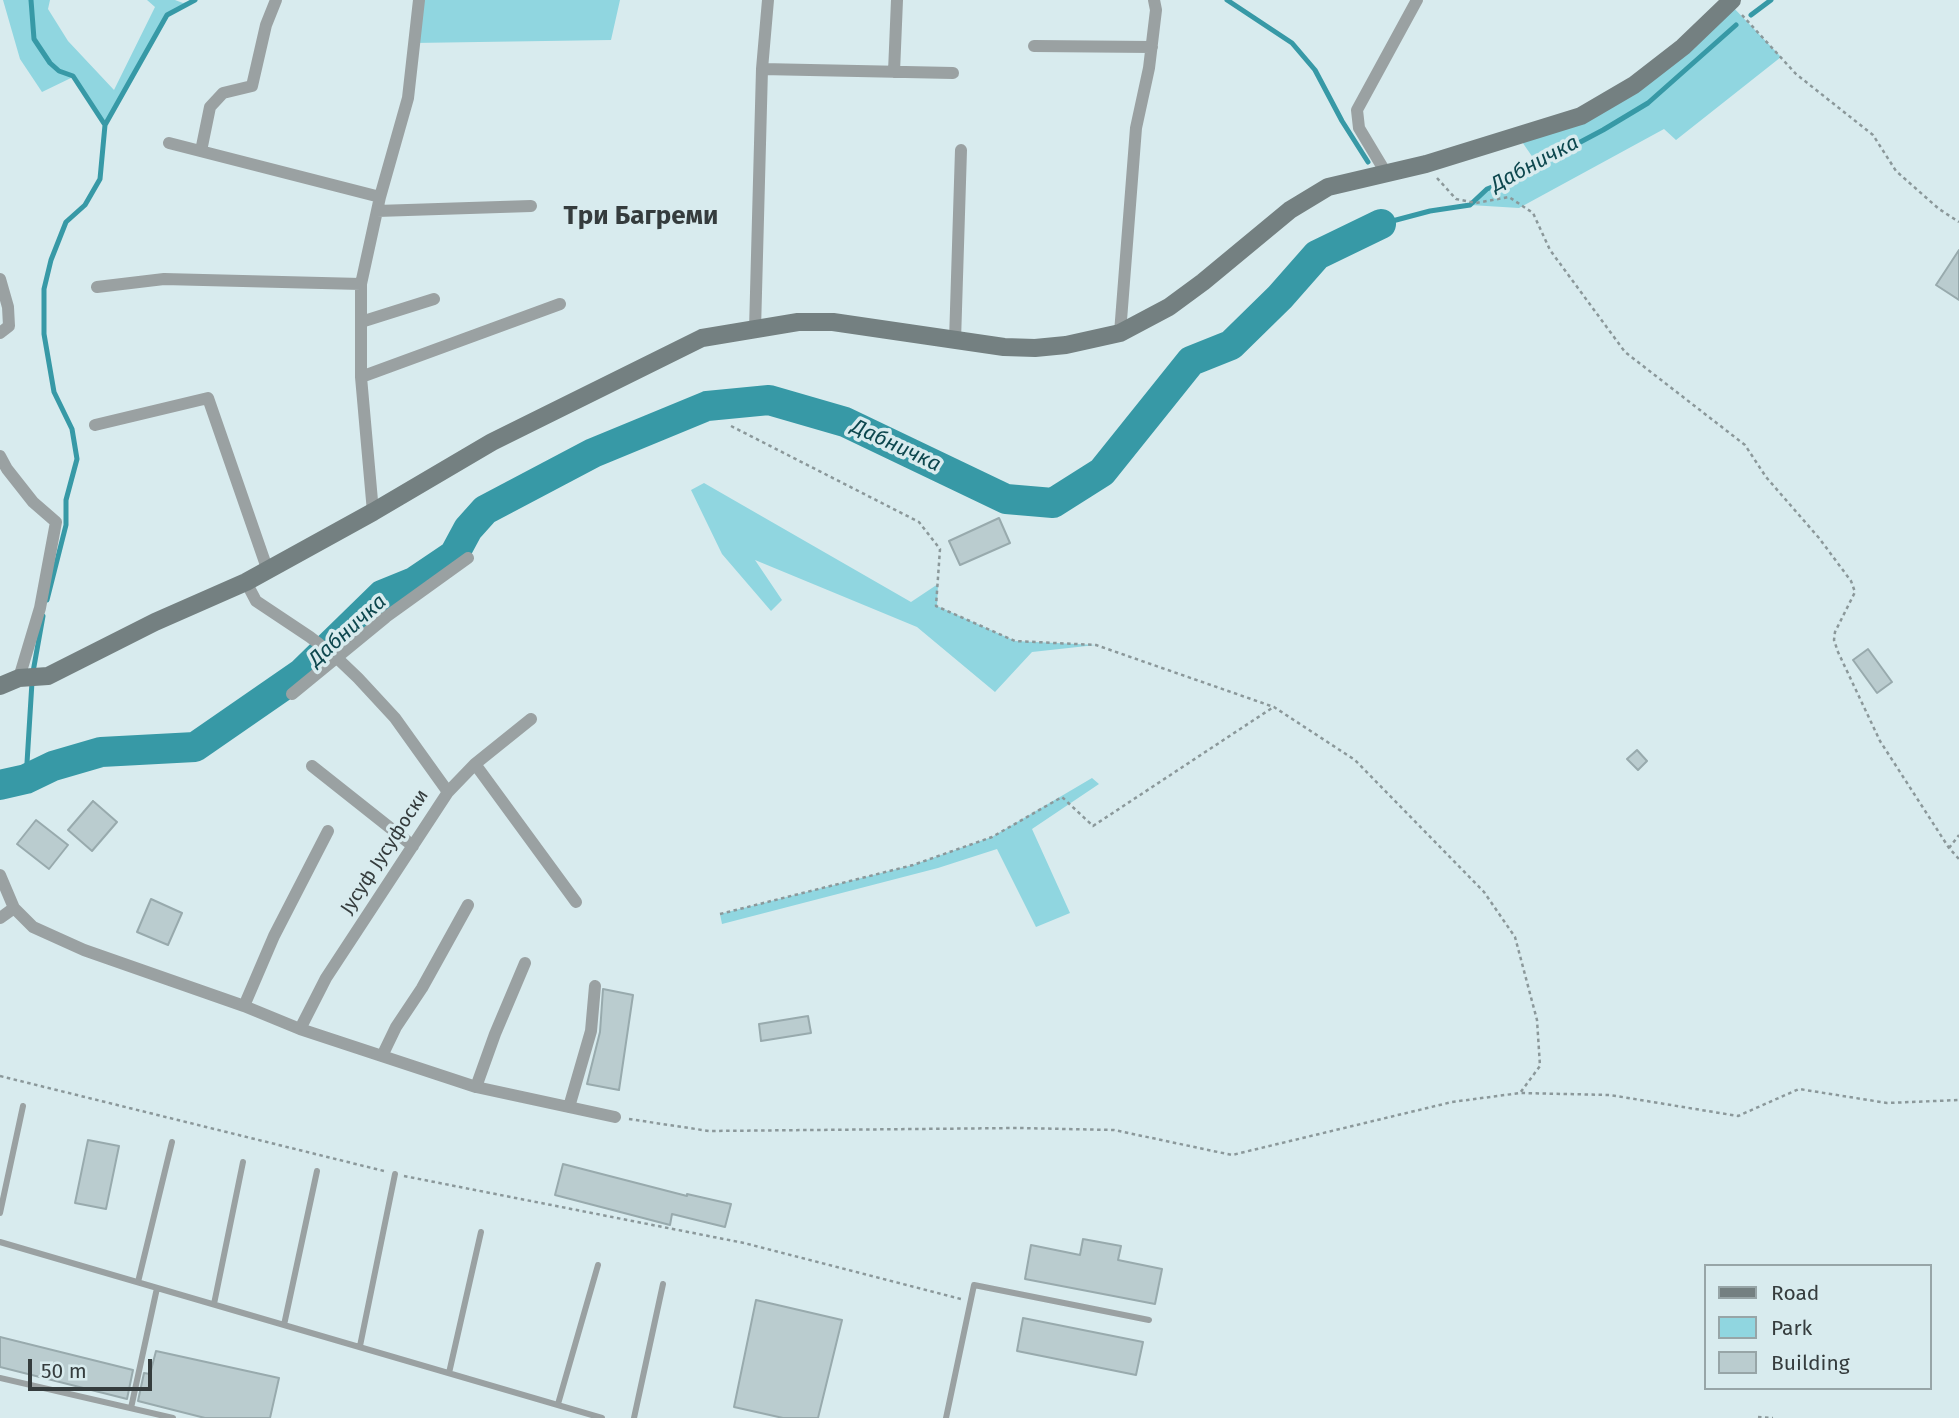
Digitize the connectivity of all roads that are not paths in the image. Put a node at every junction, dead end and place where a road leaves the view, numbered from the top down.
1 (276, 0) edge
2 (419, 0) edge
3 (768, 0) edge
4 (897, 0) edge
5 (1154, 0) edge
6 (1417, 0) edge
7 (1731, 1) edge
8 (1034, 46) dead end
9 (1152, 47) junction
10 (762, 69) junction
11 (894, 72) junction
12 (953, 73) dead end
13 (169, 143) dead end
14 (961, 150) dead end
15 (201, 151) junction
16 (1387, 173) junction
17 (380, 197) junction
18 (531, 206) dead end
19 (377, 211) junction
20 (0, 279) edge
21 (361, 284) junction
22 (97, 287) dead end
23 (434, 299) dead end
24 (560, 304) dead end
25 (361, 322) junction
26 (755, 330) junction
27 (0, 333) edge
28 (1120, 333) junction
29 (955, 341) junction
30 (361, 377) junction
31 (95, 425) dead end
32 (0, 456) edge
33 (373, 512) junction
34 (468, 558) dead end
35 (268, 571) junction
36 (246, 582) junction
37 (336, 657) junction
38 (19, 678) junction
39 (0, 686) edge
40 (292, 694) dead end
41 (530, 719) dead end
42 (475, 764) junction
43 (312, 766) dead end
44 (448, 792) junction
45 (327, 831) dead end
46 (412, 846) junction
47 (0, 875) edge
48 (576, 902) dead end
49 (468, 905) dead end
50 (14, 908) junction
51 (0, 918) edge
52 (525, 963) dead end
53 (595, 986) dead end
54 (244, 1006) junction
55 (300, 1029) junction
56 (382, 1056) junction
57 (476, 1087) junction
58 (23, 1106) dead end
59 (569, 1107) junction
60 (615, 1117) road end
61 (172, 1142) dead end
62 (243, 1162) dead end
63 (317, 1171) dead end
64 (395, 1174) road end
65 (0, 1213) edge
66 (481, 1232) dead end
67 (0, 1242) edge
68 (598, 1265) dead end
69 (138, 1282) junction
70 (663, 1284) dead end
71 (157, 1288) junction
72 (214, 1304) junction
73 (1149, 1320) dead end
74 (284, 1325) junction
75 (360, 1346) junction
76 (449, 1373) junction
77 (0, 1378) edge
78 (558, 1404) junction
79 (131, 1408) junction
80 (173, 1418) edge
81 (602, 1418) edge
82 (634, 1418) edge
83 (946, 1418) edge

1 - 15 street
2 - 17 street
3 - 10 street
4 - 11 street
5 - 9 street
6 - 16 street
7 - 16 street
8 - 9 street
9 - 28 street
10 - 11 street
10 - 26 street
11 - 12 street
13 - 15 street
14 - 29 street
15 - 17 street
16 - 28 street
17 - 19 street
18 - 19 street
19 - 21 street
20 - 27 street
21 - 22 street
21 - 25 street
23 - 25 street
24 - 30 street
25 - 30 street
26 - 29 street
26 - 33 street
28 - 29 street
30 - 33 street
31 - 35 street
32 - 38 street
33 - 35 street
34 - 37 street
35 - 36 street
36 - 37 street
36 - 38 street
37 - 40 street
37 - 44 street
38 - 39 street
41 - 42 street, Јусуф Јусуфоски
42 - 44 street, Јусуф Јусуфоски
42 - 48 street
43 - 46 street
44 - 46 street, Јусуф Јусуфоски
45 - 54 street
46 - 55 street, Јусуф Јусуфоски
47 - 50 street
49 - 56 street
50 - 51 street
50 - 54 street
52 - 57 street
53 - 59 street
54 - 55 street
55 - 56 street
56 - 57 street
57 - 59 street
58 - 65 lane
59 - 60 street
61 - 69 lane
62 - 72 lane
63 - 74 lane
64 - 75 lane
66 - 76 lane
67 - 69 lane
68 - 78 lane
69 - 71 lane
70 - 82 lane
71 - 72 lane
71 - 79 lane
72 - 74 lane
73 - 83 lane
74 - 75 lane
75 - 76 lane
76 - 78 lane
77 - 79 lane
78 - 81 lane
79 - 80 lane

